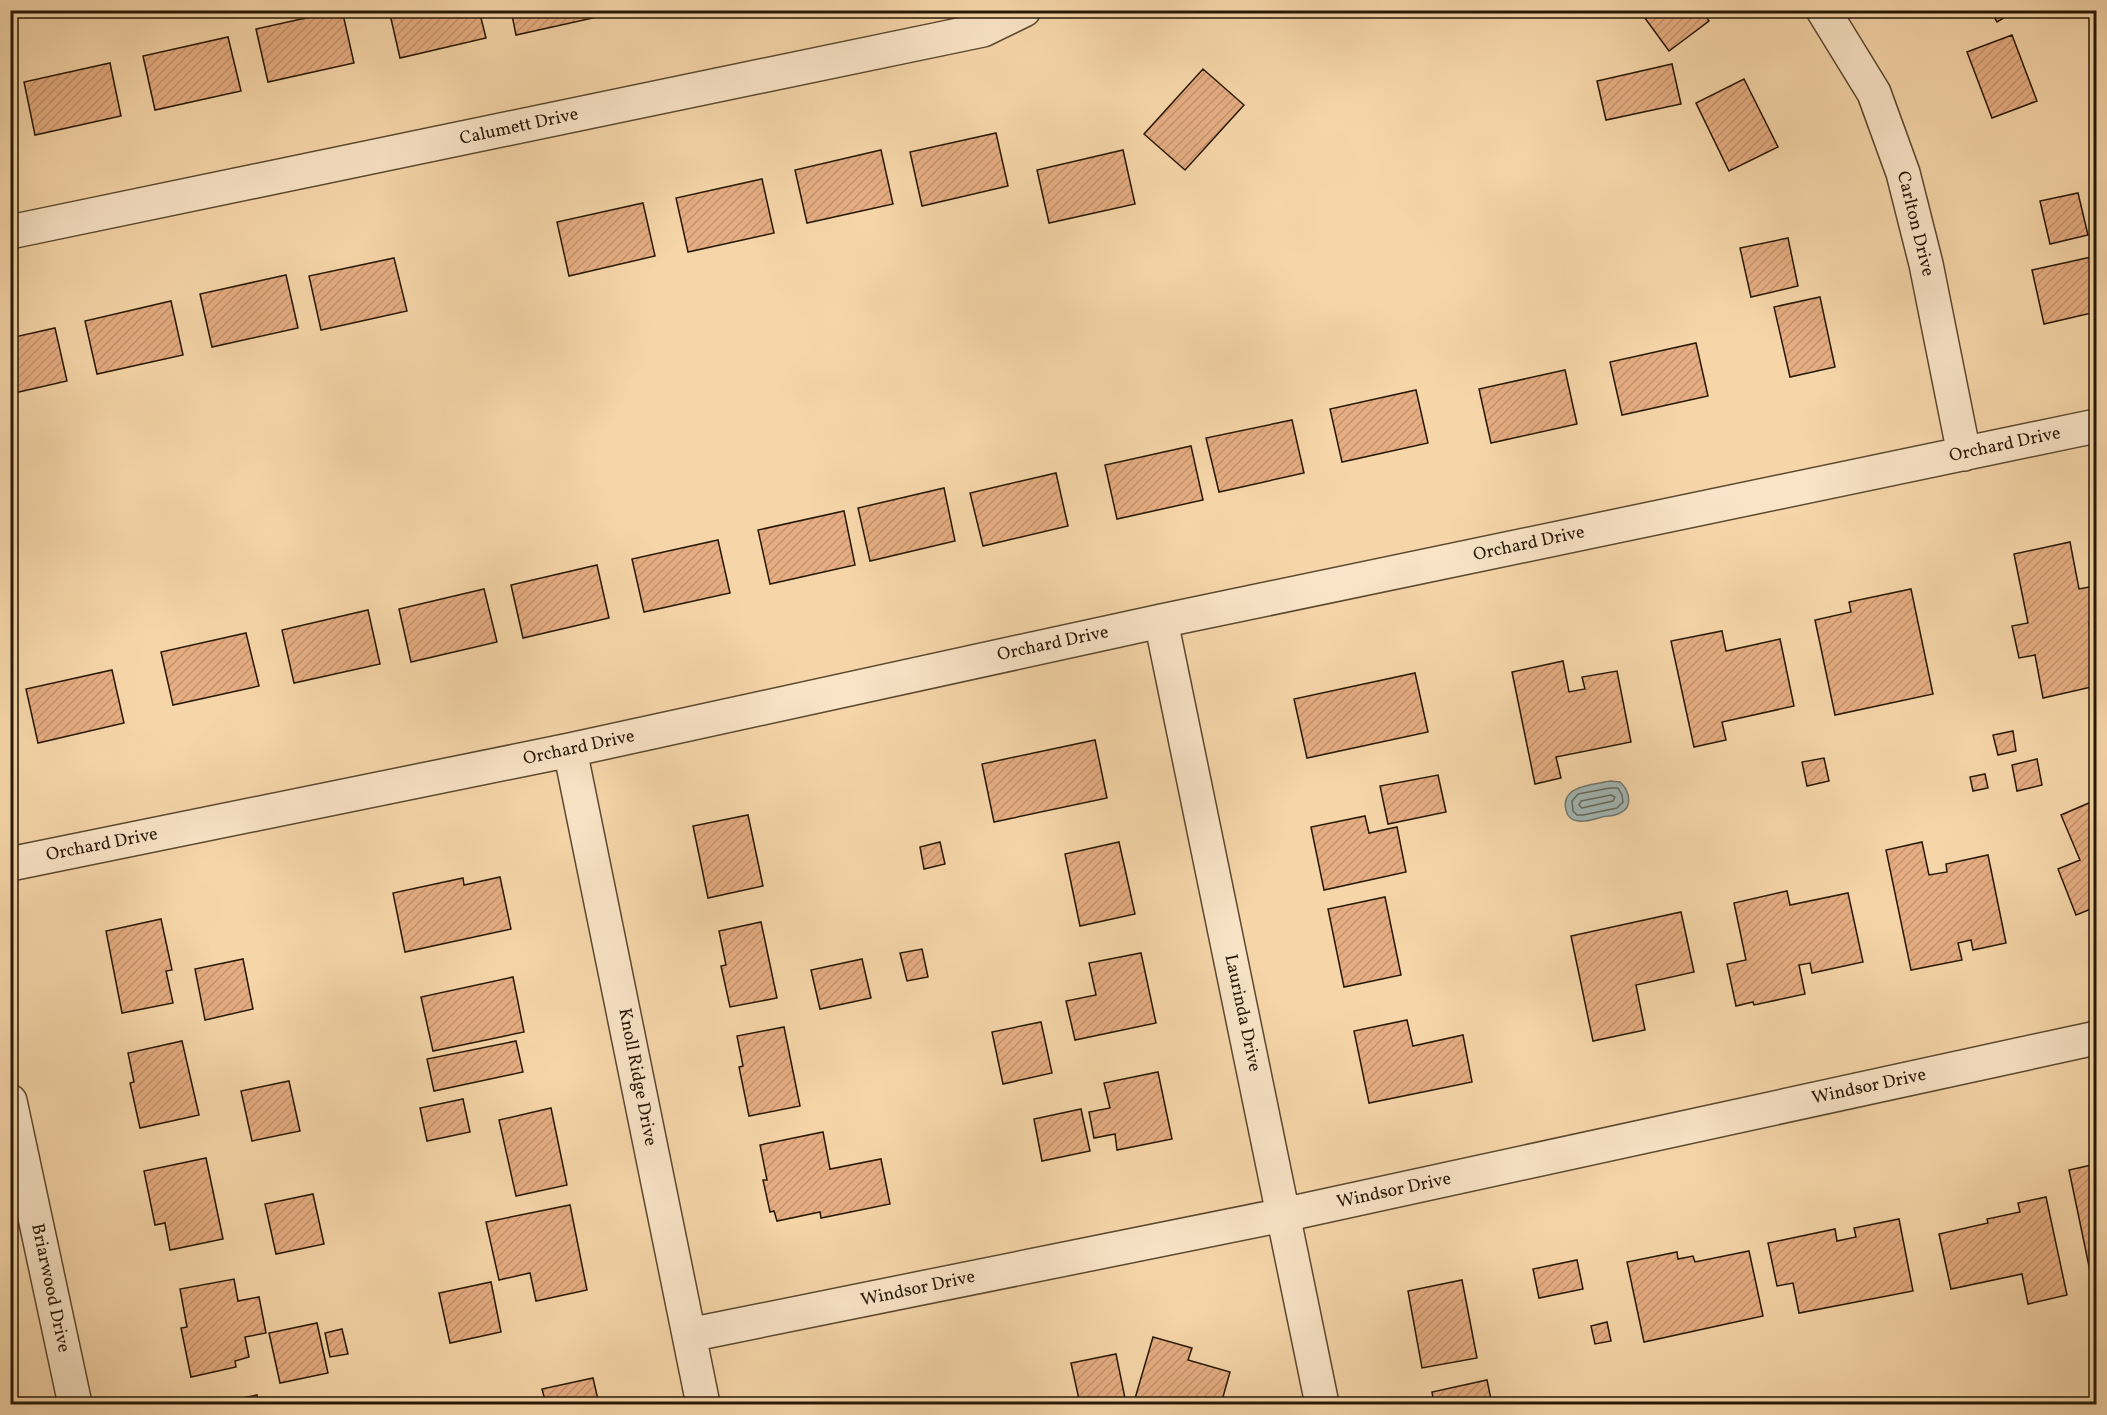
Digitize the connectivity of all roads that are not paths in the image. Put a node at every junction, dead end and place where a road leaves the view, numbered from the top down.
1 (1024, 10) edge
2 (1823, 10) edge
3 (10, 232) edge
4 (2097, 426) edge
5 (1964, 454) junction
6 (1161, 621) junction
7 (570, 750) junction
8 (10, 864) edge
9 (2097, 1038) edge
10 (10, 1101) edge
11 (1283, 1215) junction
12 (689, 1335) junction
13 (75, 1404) edge
14 (703, 1404) edge
15 (1322, 1404) edge

1 - 3 street, Calumett Drive
2 - 5 street, Carlton Drive
4 - 5 street, Orchard Drive
5 - 6 street, Orchard Drive
6 - 7 street, Orchard Drive
6 - 11 street, Laurinda Drive
7 - 8 street, Orchard Drive
7 - 12 street, Knoll Ridge Drive
9 - 11 street, Windsor Drive
10 - 13 street, Briarwood Drive
11 - 12 street, Windsor Drive
11 - 15 street, Laurinda Drive
12 - 14 street, Knoll Ridge Drive

